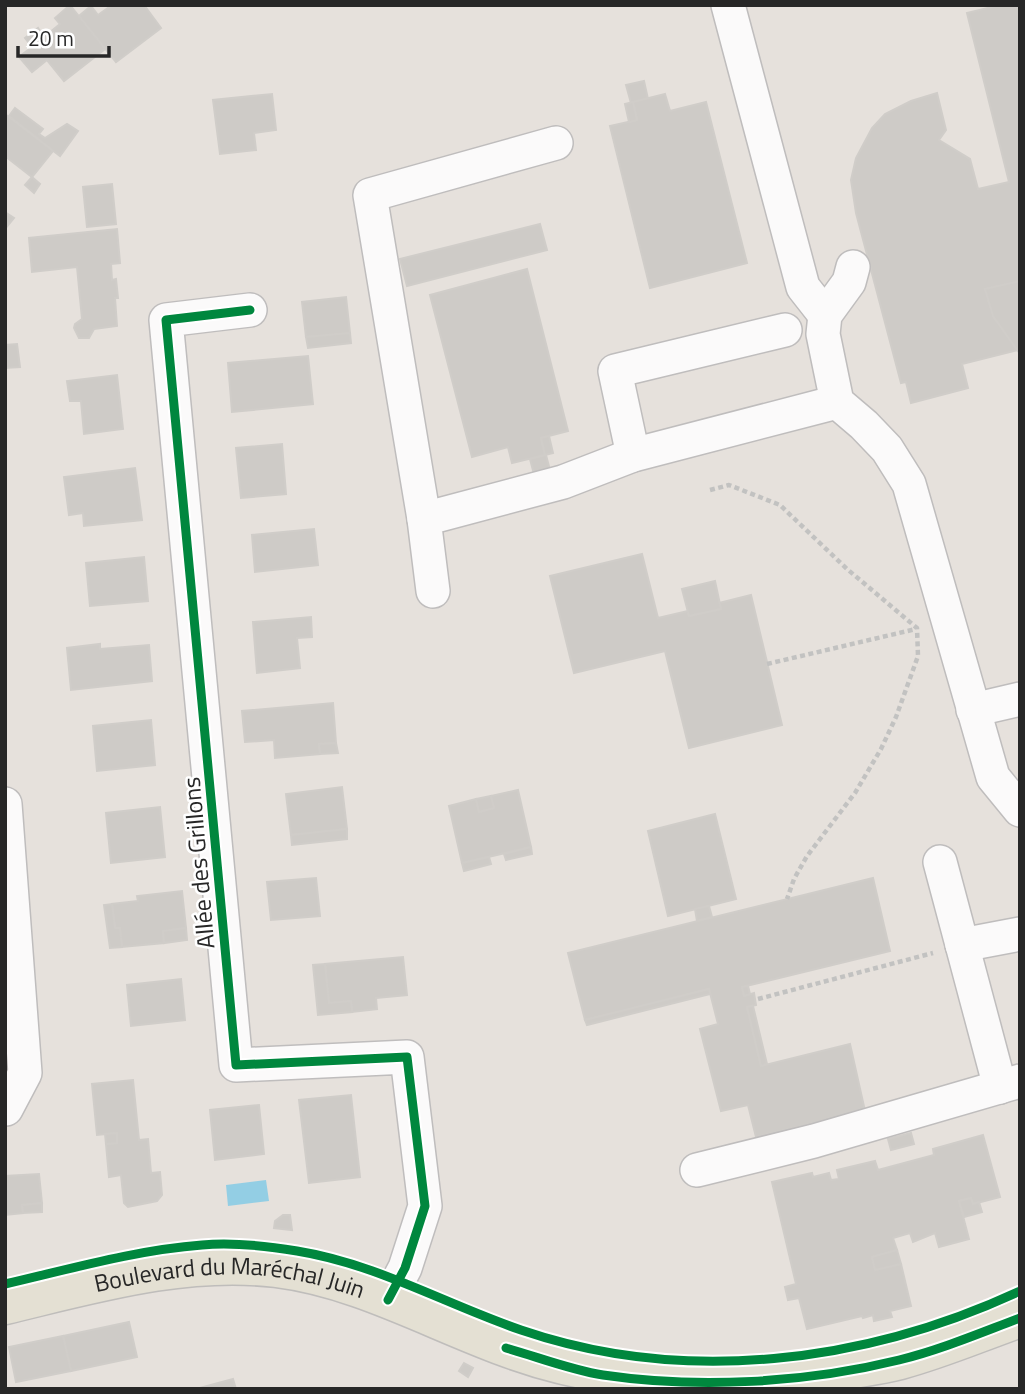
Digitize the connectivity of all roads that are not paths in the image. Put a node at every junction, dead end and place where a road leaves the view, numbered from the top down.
1 (728, 5) edge
2 (555, 143) dead end
3 (853, 267) dead end
4 (250, 310) dead end
5 (825, 315) junction
6 (785, 330) dead end
7 (837, 402) junction
8 (634, 455) junction
9 (424, 519) junction
10 (433, 591) dead end
11 (1020, 699) edge
12 (973, 710) junction
13 (5, 804) edge
14 (1020, 810) edge
15 (940, 862) dead end
16 (1020, 934) edge
17 (962, 945) junction
18 (1010, 1084) edge
19 (6, 1109) edge
20 (697, 1170) dead end
21 (388, 1300) junction
22 (5, 1305) edge
23 (1020, 1318) edge

1 - 5 street
2 - 9 street
3 - 5 street
4 - 21 street, Allée des Grillons
5 - 7 street
6 - 8 street
7 - 8 street
7 - 12 street
8 - 9 street
9 - 10 street
11 - 12 street
12 - 14 street
13 - 19 street
15 - 17 street
16 - 17 street
17 - 18 street
18 - 20 street
21 - 22 main road, Boulevard du Maréchal Juin
21 - 23 main road, Boulevard du Maréchal Juin

